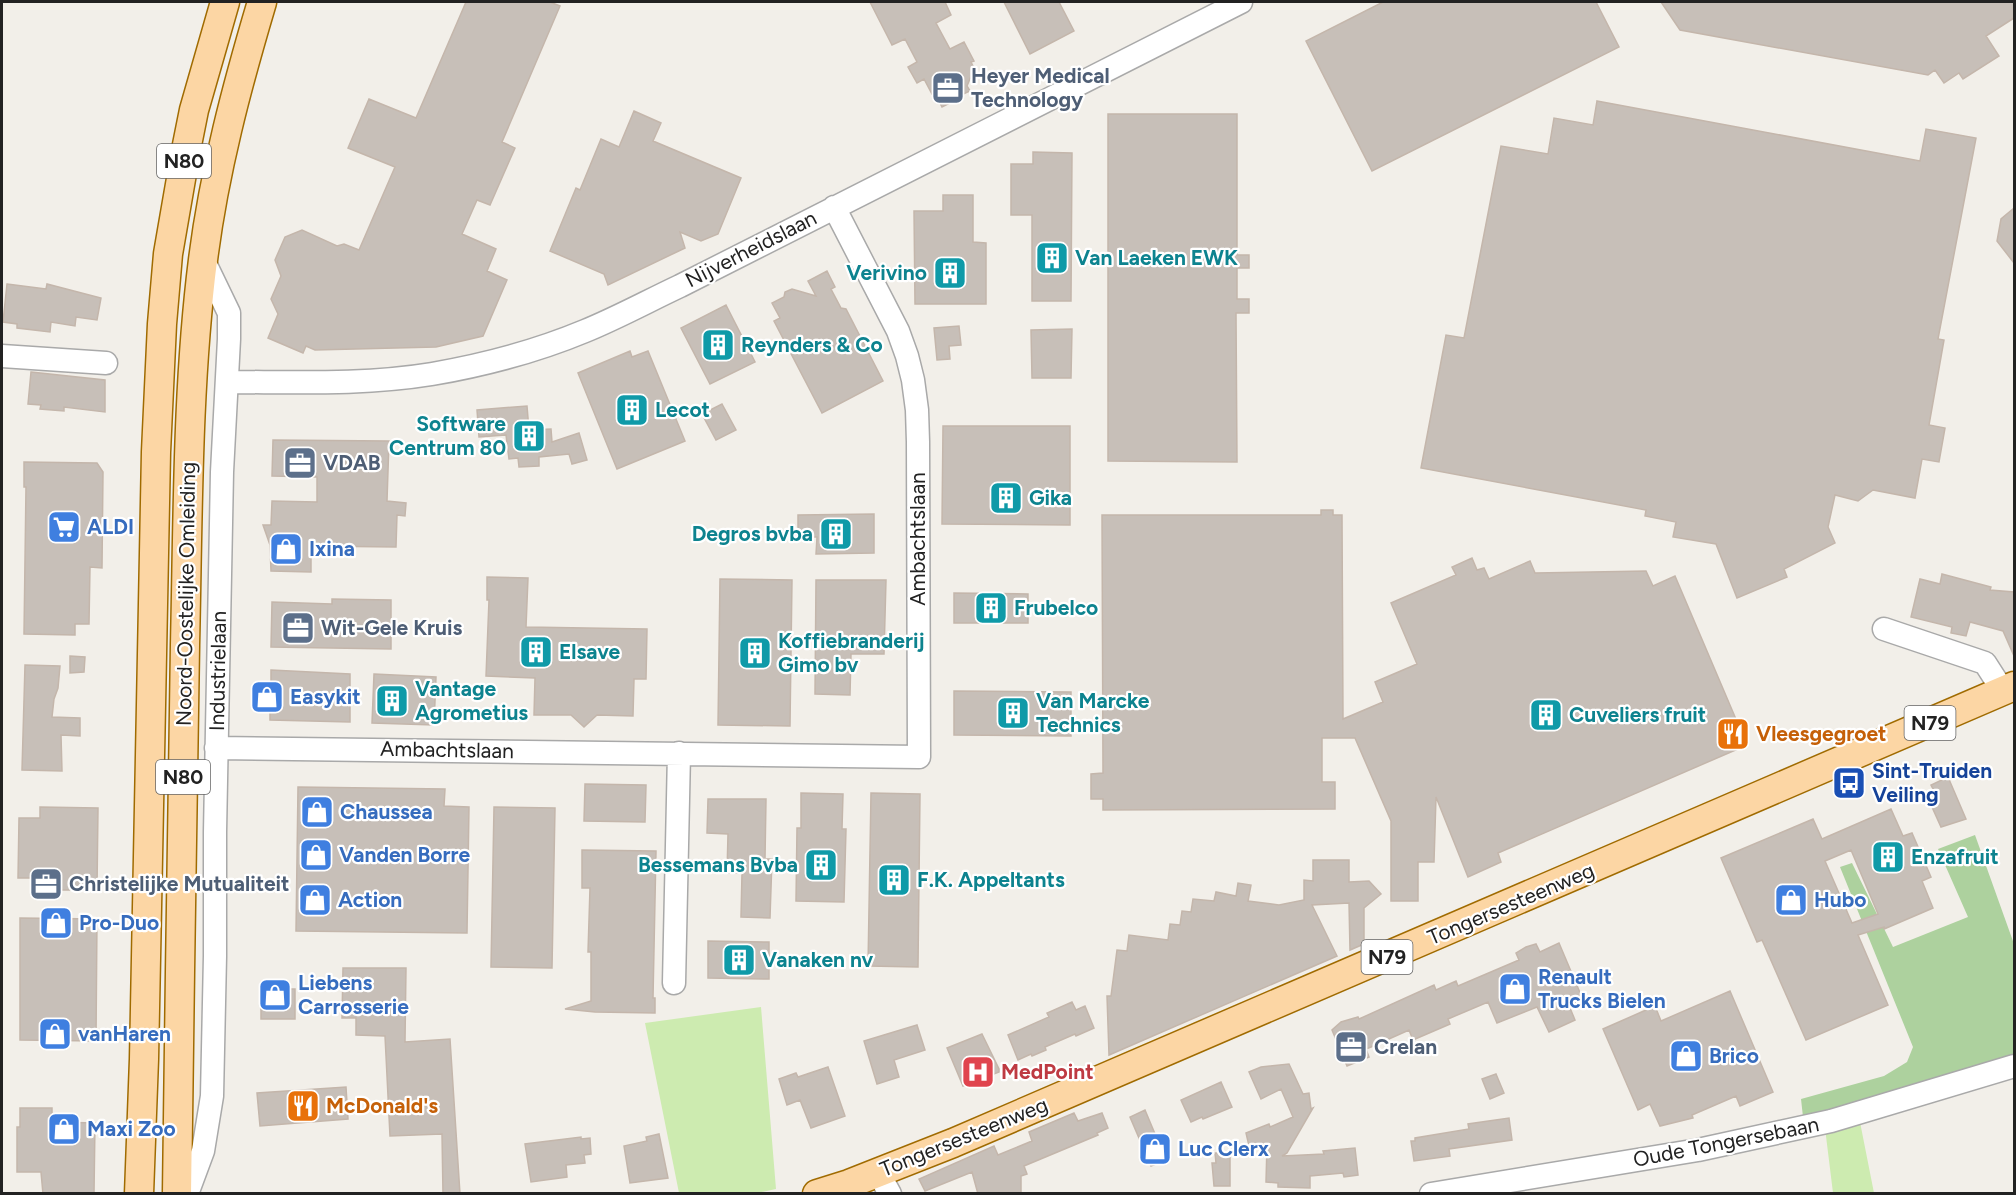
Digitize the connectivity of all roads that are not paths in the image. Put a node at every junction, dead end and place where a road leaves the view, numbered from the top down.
1 (262, 2) edge
2 (1241, 2) edge
3 (222, 4) edge
4 (834, 207) junction
5 (203, 259) junction
6 (2, 356) edge
7 (106, 363) dead end
8 (228, 382) junction
9 (1884, 628) dead end
10 (2009, 689) edge
11 (216, 748) junction
12 (679, 753) junction
13 (674, 983) dead end
14 (2014, 1066) edge
15 (884, 1183) edge
16 (139, 1194) edge
17 (177, 1194) edge
18 (187, 1194) edge
19 (817, 1194) edge
20 (1431, 1194) edge

1 - 5 main road, Noord-Oostelijke Omleiding / N80
2 - 4 street, Nijverheidslaan
3 - 16 main road, Noord-Oostelijke Omleiding / N80
4 - 8 street, Nijverheidslaan
4 - 12 street, Ambachtslaan
5 - 8 street, Industrielaan
5 - 17 main road, Noord-Oostelijke Omleiding / N80
6 - 7 street
8 - 11 street, Industrielaan
9 - 10 street, Tongersesteenweg
10 - 15 main road, Tongersesteenweg / N79
11 - 12 street, Ambachtslaan
11 - 18 street, Industrielaan
12 - 13 street
14 - 20 street, Oude Tongersebaan
15 - 19 main road, Tongersesteenweg / N79

